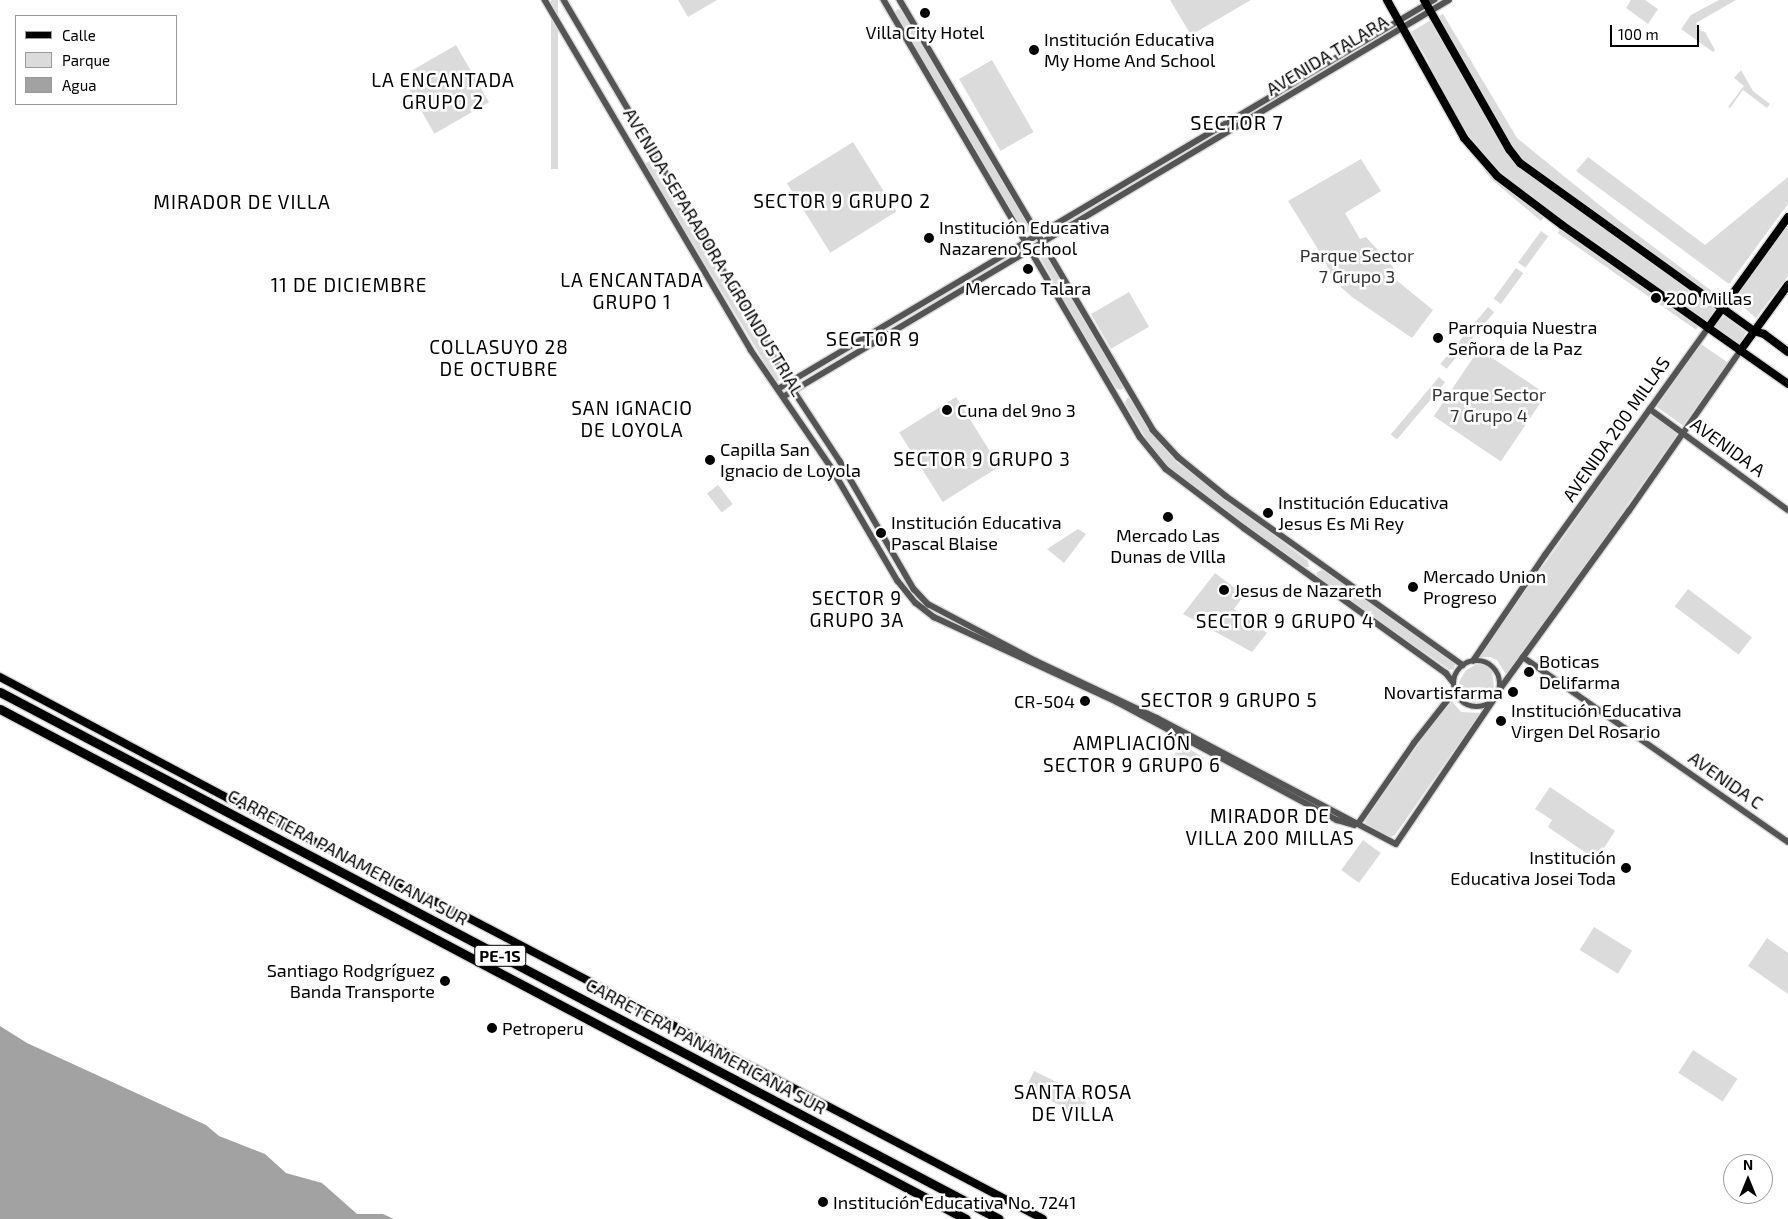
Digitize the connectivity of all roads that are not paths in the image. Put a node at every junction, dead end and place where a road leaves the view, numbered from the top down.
1 (546, 0) edge
2 (564, 0) edge
3 (884, 0) edge
4 (900, 0) edge
5 (1387, 0) edge
6 (1449, 0) edge
7 (1429, 4) edge
8 (1401, 23) junction
9 (1788, 217) edge
10 (1039, 234) junction
11 (1025, 242) junction
12 (1043, 242) junction
13 (1029, 250) junction
14 (1788, 285) edge
15 (1723, 308) junction
16 (1760, 324) junction
17 (1708, 328) junction
18 (1754, 331) junction
19 (1764, 334) junction
20 (1740, 351) junction
21 (1788, 352) edge
22 (789, 383) junction
23 (1788, 384) edge
24 (778, 390) junction
25 (794, 391) junction
26 (783, 397) junction
27 (1650, 409) junction
28 (1682, 432) junction
29 (1788, 510) edge
30 (1523, 657) junction
31 (1473, 661) junction
32 (1463, 665) junction
33 (0, 677) edge
34 (1453, 682) junction
35 (1500, 689) junction
36 (0, 692) edge
37 (1454, 692) junction
38 (1496, 698) junction
39 (0, 709) edge
40 (1358, 824) junction
41 (1788, 842) edge
42 (966, 1219) edge
43 (999, 1219) edge
44 (1043, 1219) edge

1 - 24 street, AVENIDA SEPARADORA AGROINDUSTRIAL
2 - 22 street, AVENIDA SEPARADORA AGROINDUSTRIAL
3 - 11 street
4 - 10 street
5 - 8 main road
6 - 7 street, AVENIDA TALARA
7 - 8 street, AVENIDA TALARA
7 - 15 main road
8 - 10 street, AVENIDA TALARA
8 - 12 street, AVENIDA TALARA
8 - 17 main road
9 - 15 main road, AVENIDA 200 MILLAS
10 - 11 street, AVENIDA TALARA
10 - 12 street
11 - 13 street
11 - 22 street, AVENIDA TALARA
12 - 13 street, AVENIDA TALARA
12 - 32 street
13 - 25 street, AVENIDA TALARA
13 - 34 street
14 - 16 main road
15 - 17 main road, AVENIDA 200 MILLAS
15 - 18 main road
16 - 18 main road
16 - 19 main road
17 - 20 main road
17 - 27 street, AVENIDA 200 MILLAS
18 - 19 main road
18 - 20 main road
19 - 21 main road
20 - 23 main road
20 - 28 street
22 - 24 street, AVENIDA TALARA
22 - 25 street, AVENIDA SEPARADORA AGROINDUSTRIAL
24 - 26 street, AVENIDA SEPARADORA AGROINDUSTRIAL
25 - 26 street, AVENIDA TALARA
25 - 40 street, AVENIDA SEPARADORA AGROINDUSTRIAL
26 - 40 street, AVENIDA SEPARADORA AGROINDUSTRIAL
27 - 28 street, AVENIDA A
27 - 31 street, AVENIDA 200 MILLAS
28 - 29 street, AVENIDA A
28 - 30 street
30 - 35 street
30 - 41 street, AVENIDA C
31 - 32 street
31 - 35 street
32 - 34 street
33 - 44 main road
34 - 37 street
35 - 38 street
36 - 43 highway, CARRETERA PANAMERICANA SUR / PE-1S
37 - 38 street
37 - 40 street
38 - 40 street, AVENIDA SEPARADORA AGROINDUSTRIAL
39 - 42 highway, CARRETERA PANAMERICANA SUR / PE-1S

